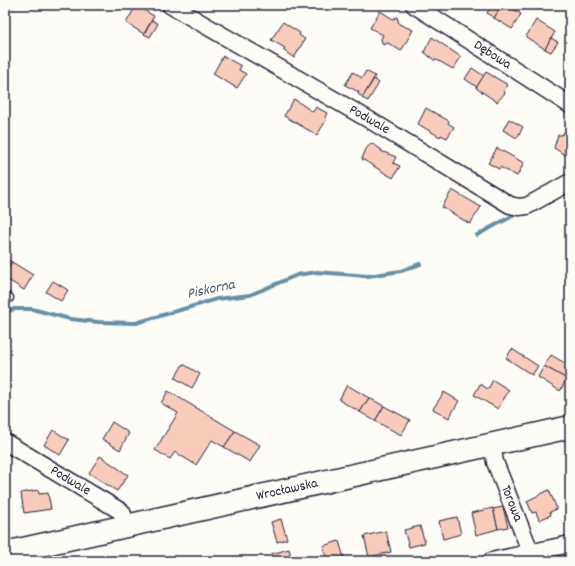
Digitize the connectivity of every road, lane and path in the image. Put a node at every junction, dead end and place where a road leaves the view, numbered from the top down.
1 (170, 5) edge
2 (414, 5) edge
3 (570, 105) edge
4 (570, 182) edge
5 (570, 427) edge
6 (5, 442) edge
7 (492, 444) junction
8 (127, 526) junction
9 (570, 544) edge
10 (5, 553) edge
11 (533, 557) edge
12 (490, 561) edge

1 - 4 street, Podwale
2 - 3 street, Dębowa
5 - 7 main road, Wrocławska
6 - 8 street, Podwale
7 - 8 main road, Wrocławska
7 - 11 street, Torowa
8 - 10 main road, Wrocławska
9 - 11 street
11 - 12 street

